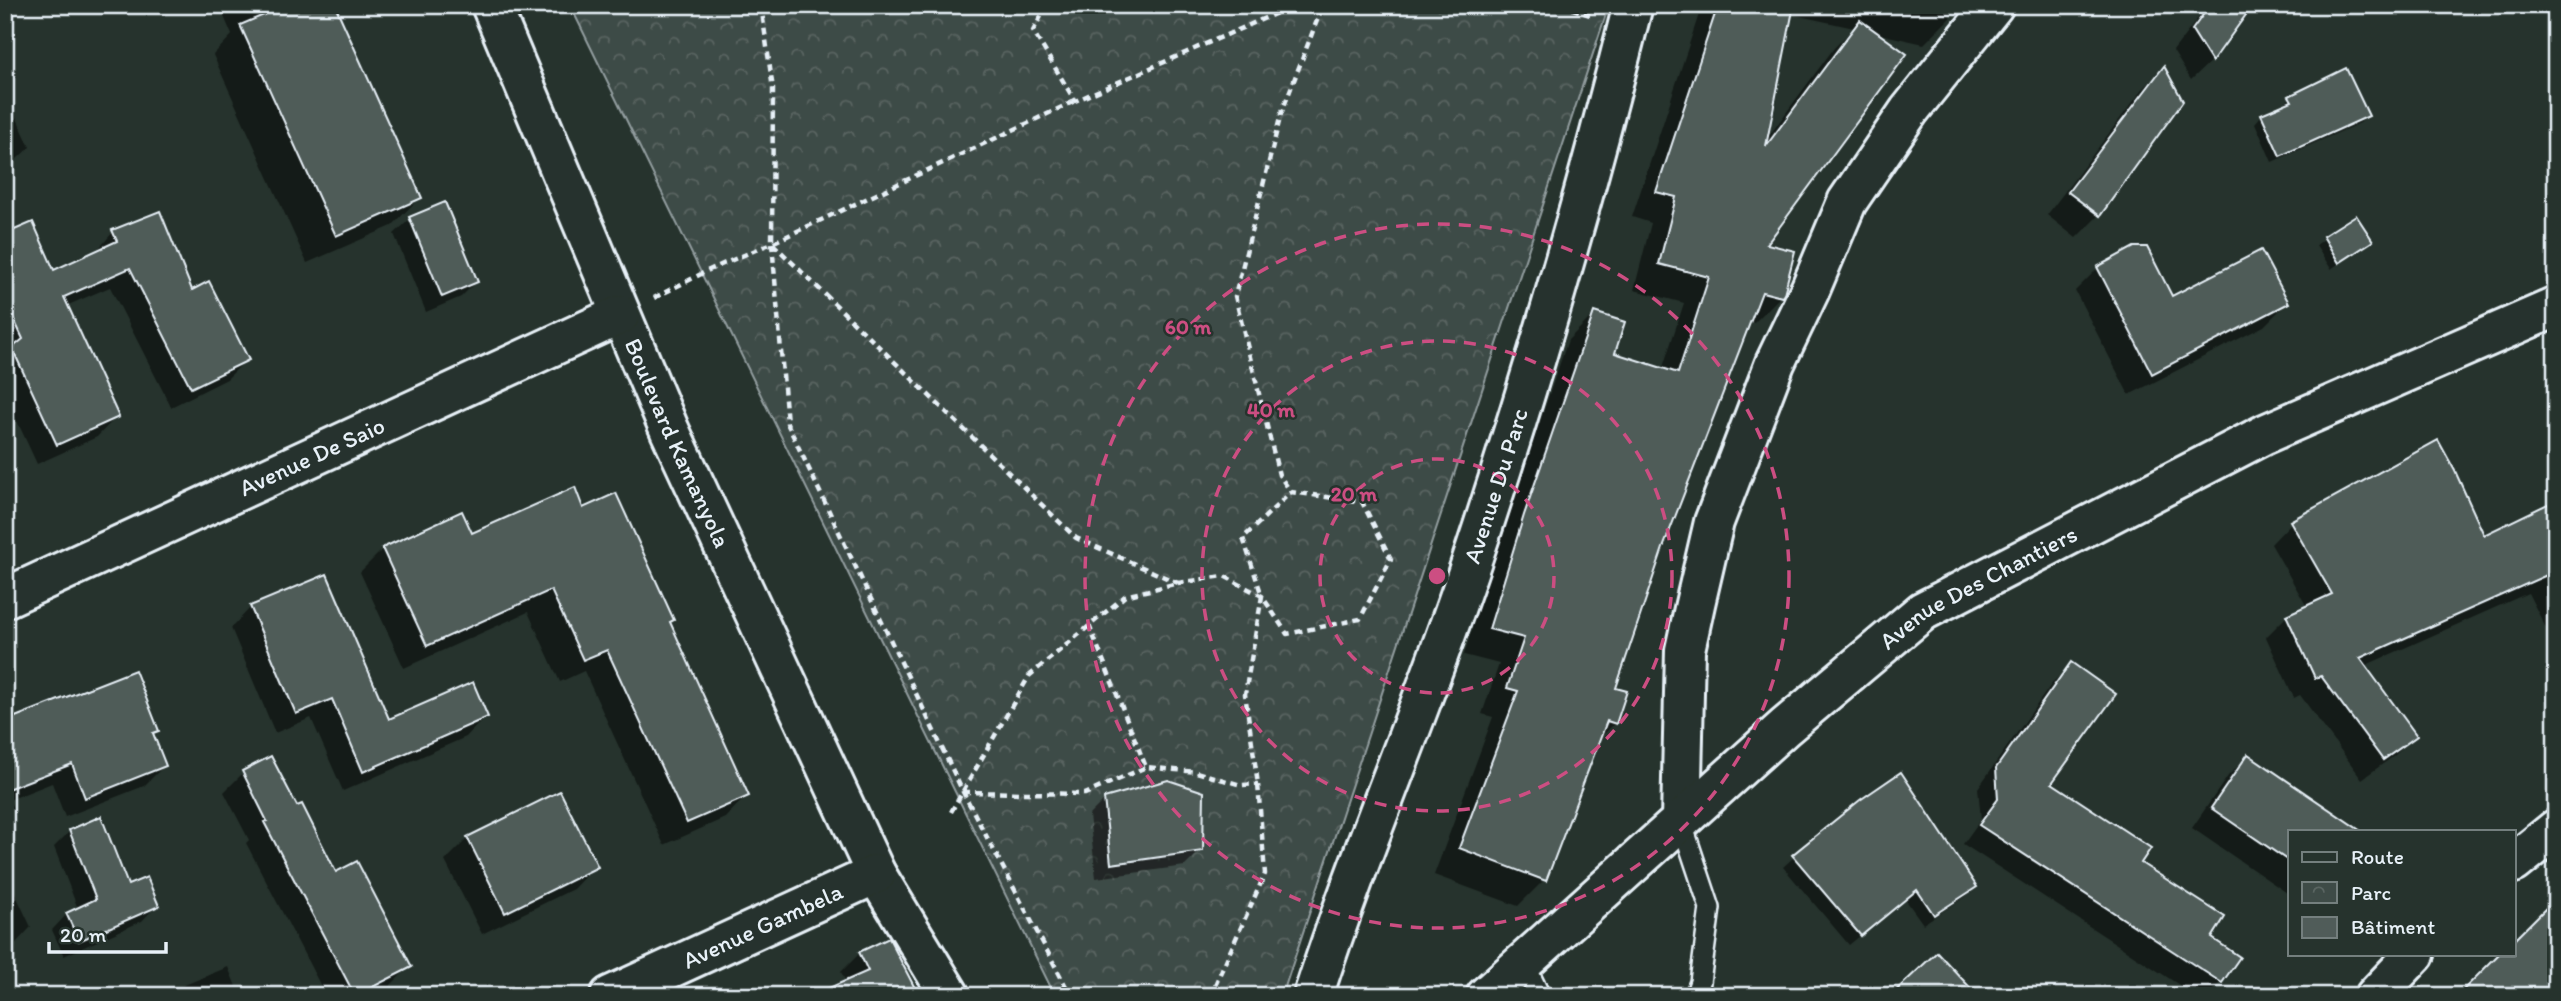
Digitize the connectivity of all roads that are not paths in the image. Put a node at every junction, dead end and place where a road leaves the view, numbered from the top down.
1 (491, 5) edge
2 (1633, 5) edge
3 (1994, 5) edge
4 (2556, 307) edge
5 (620, 315) junction
6 (5, 598) edge
7 (1681, 821) junction
8 (2556, 829) edge
9 (2516, 861) edge
10 (876, 874) junction
11 (2413, 956) edge
12 (1523, 961) junction
13 (610, 996) edge
14 (950, 996) edge
15 (1313, 996) edge
16 (1486, 996) edge
17 (1540, 996) edge
18 (1695, 996) edge
19 (2375, 996) edge

1 - 5 street, Boulevard Kamanyola
2 - 15 street, Avenue Du Parc
3 - 7 street
4 - 7 street, Avenue Des Chantiers
5 - 6 street, Avenue De Saio
5 - 10 street, Boulevard Kamanyola
7 - 12 street, Avenue Des Chantiers
7 - 18 lane
8 - 9 street
10 - 13 street, Avenue Gambela
10 - 14 street, Boulevard Kamanyola
11 - 19 street
12 - 16 street, Avenue Des Chantiers
12 - 17 lane

